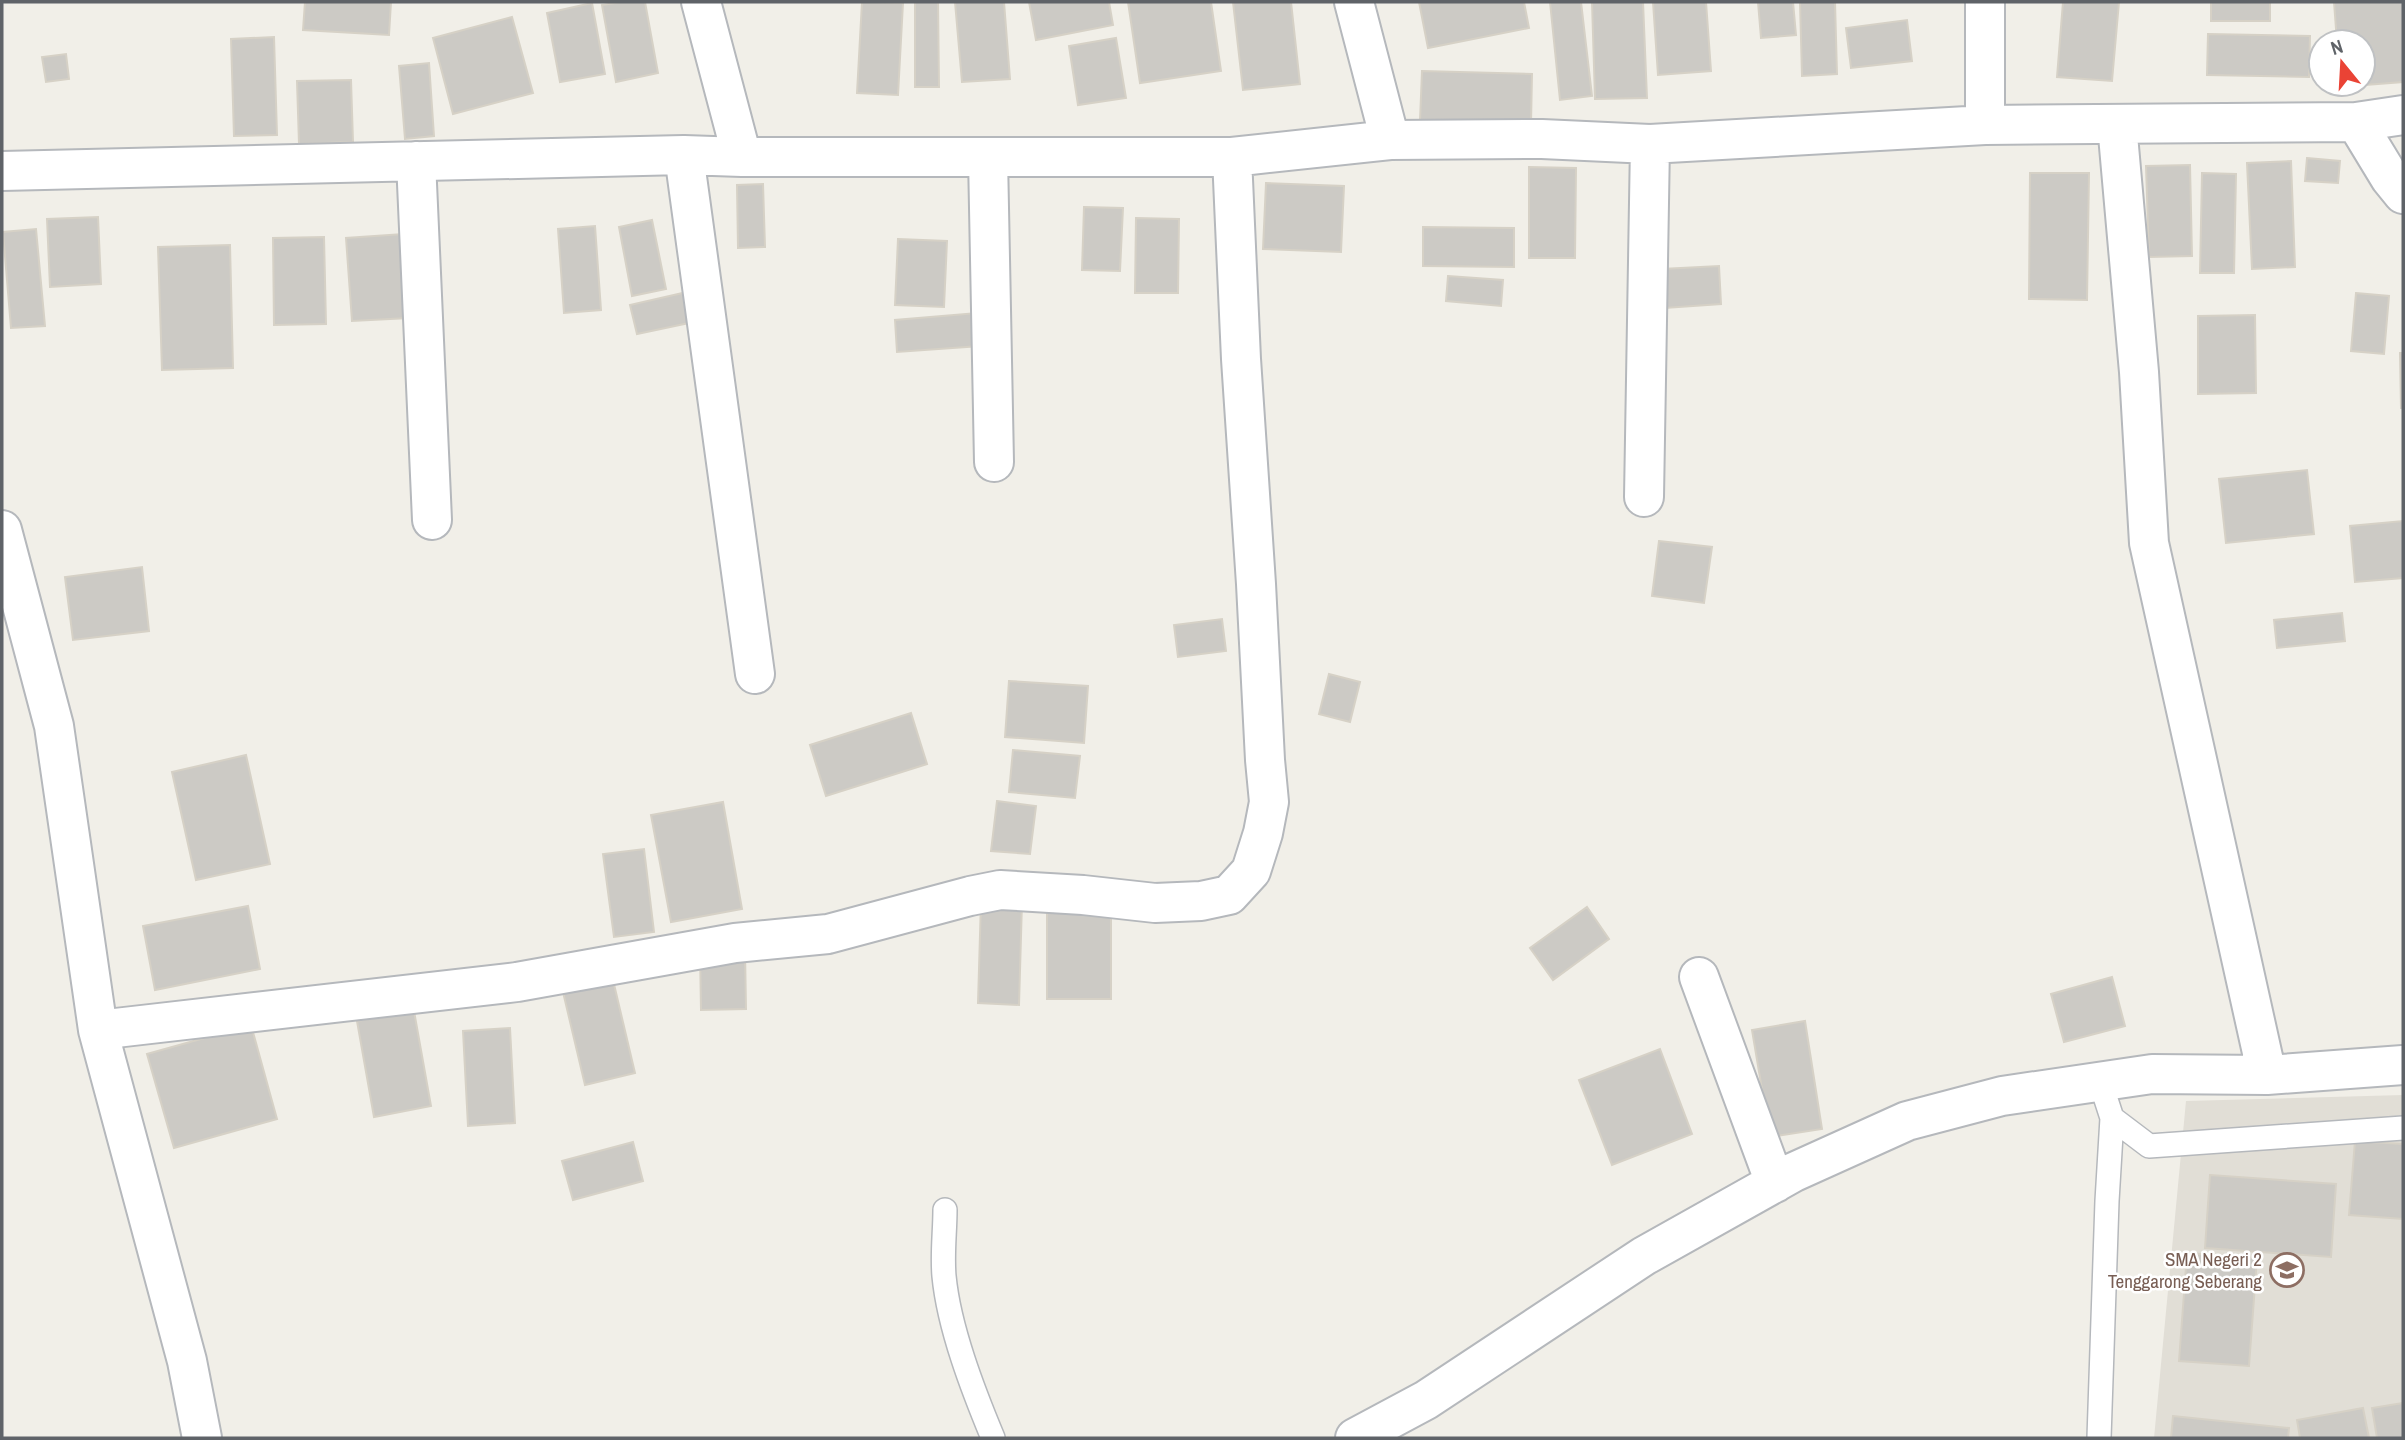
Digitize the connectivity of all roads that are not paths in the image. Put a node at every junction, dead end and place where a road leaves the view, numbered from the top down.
1 (701, 2) edge
2 (1354, 2) edge
3 (1985, 2) edge
4 (2403, 115) edge
5 (2356, 122) junction
6 (2117, 124) junction
7 (1985, 125) junction
8 (1390, 140) junction
9 (1650, 144) junction
10 (684, 155) junction
11 (742, 157) junction
12 (988, 157) junction
13 (1232, 157) junction
14 (416, 161) junction
15 (2, 172) edge
16 (2403, 194) edge
17 (995, 462) dead end
18 (1644, 497) dead end
19 (432, 520) dead end
20 (2, 530) edge
21 (755, 674) dead end
22 (1699, 977) dead end
23 (98, 1030) junction
24 (2403, 1065) edge
25 (2267, 1075) junction
26 (2100, 1081) junction
27 (2112, 1118) junction
28 (2403, 1128) edge
29 (1775, 1183) junction
30 (945, 1210) dead end
31 (202, 1438) edge
32 (993, 1438) edge
33 (1355, 1438) edge
34 (2099, 1438) edge

1 - 11 street
2 - 8 street
3 - 7 street
4 - 5 street
5 - 6 street
5 - 16 street
6 - 7 street
6 - 25 street
7 - 9 street
8 - 9 street
8 - 13 street
9 - 18 street
10 - 11 street
10 - 14 street
10 - 21 street
11 - 12 street
12 - 13 street
12 - 17 street
13 - 23 street
14 - 15 street
14 - 19 street
20 - 23 street
22 - 29 street
23 - 31 street
24 - 25 street
25 - 26 street
26 - 27 lane
26 - 29 street
27 - 28 lane
27 - 34 lane
29 - 33 street
30 - 32 lane

